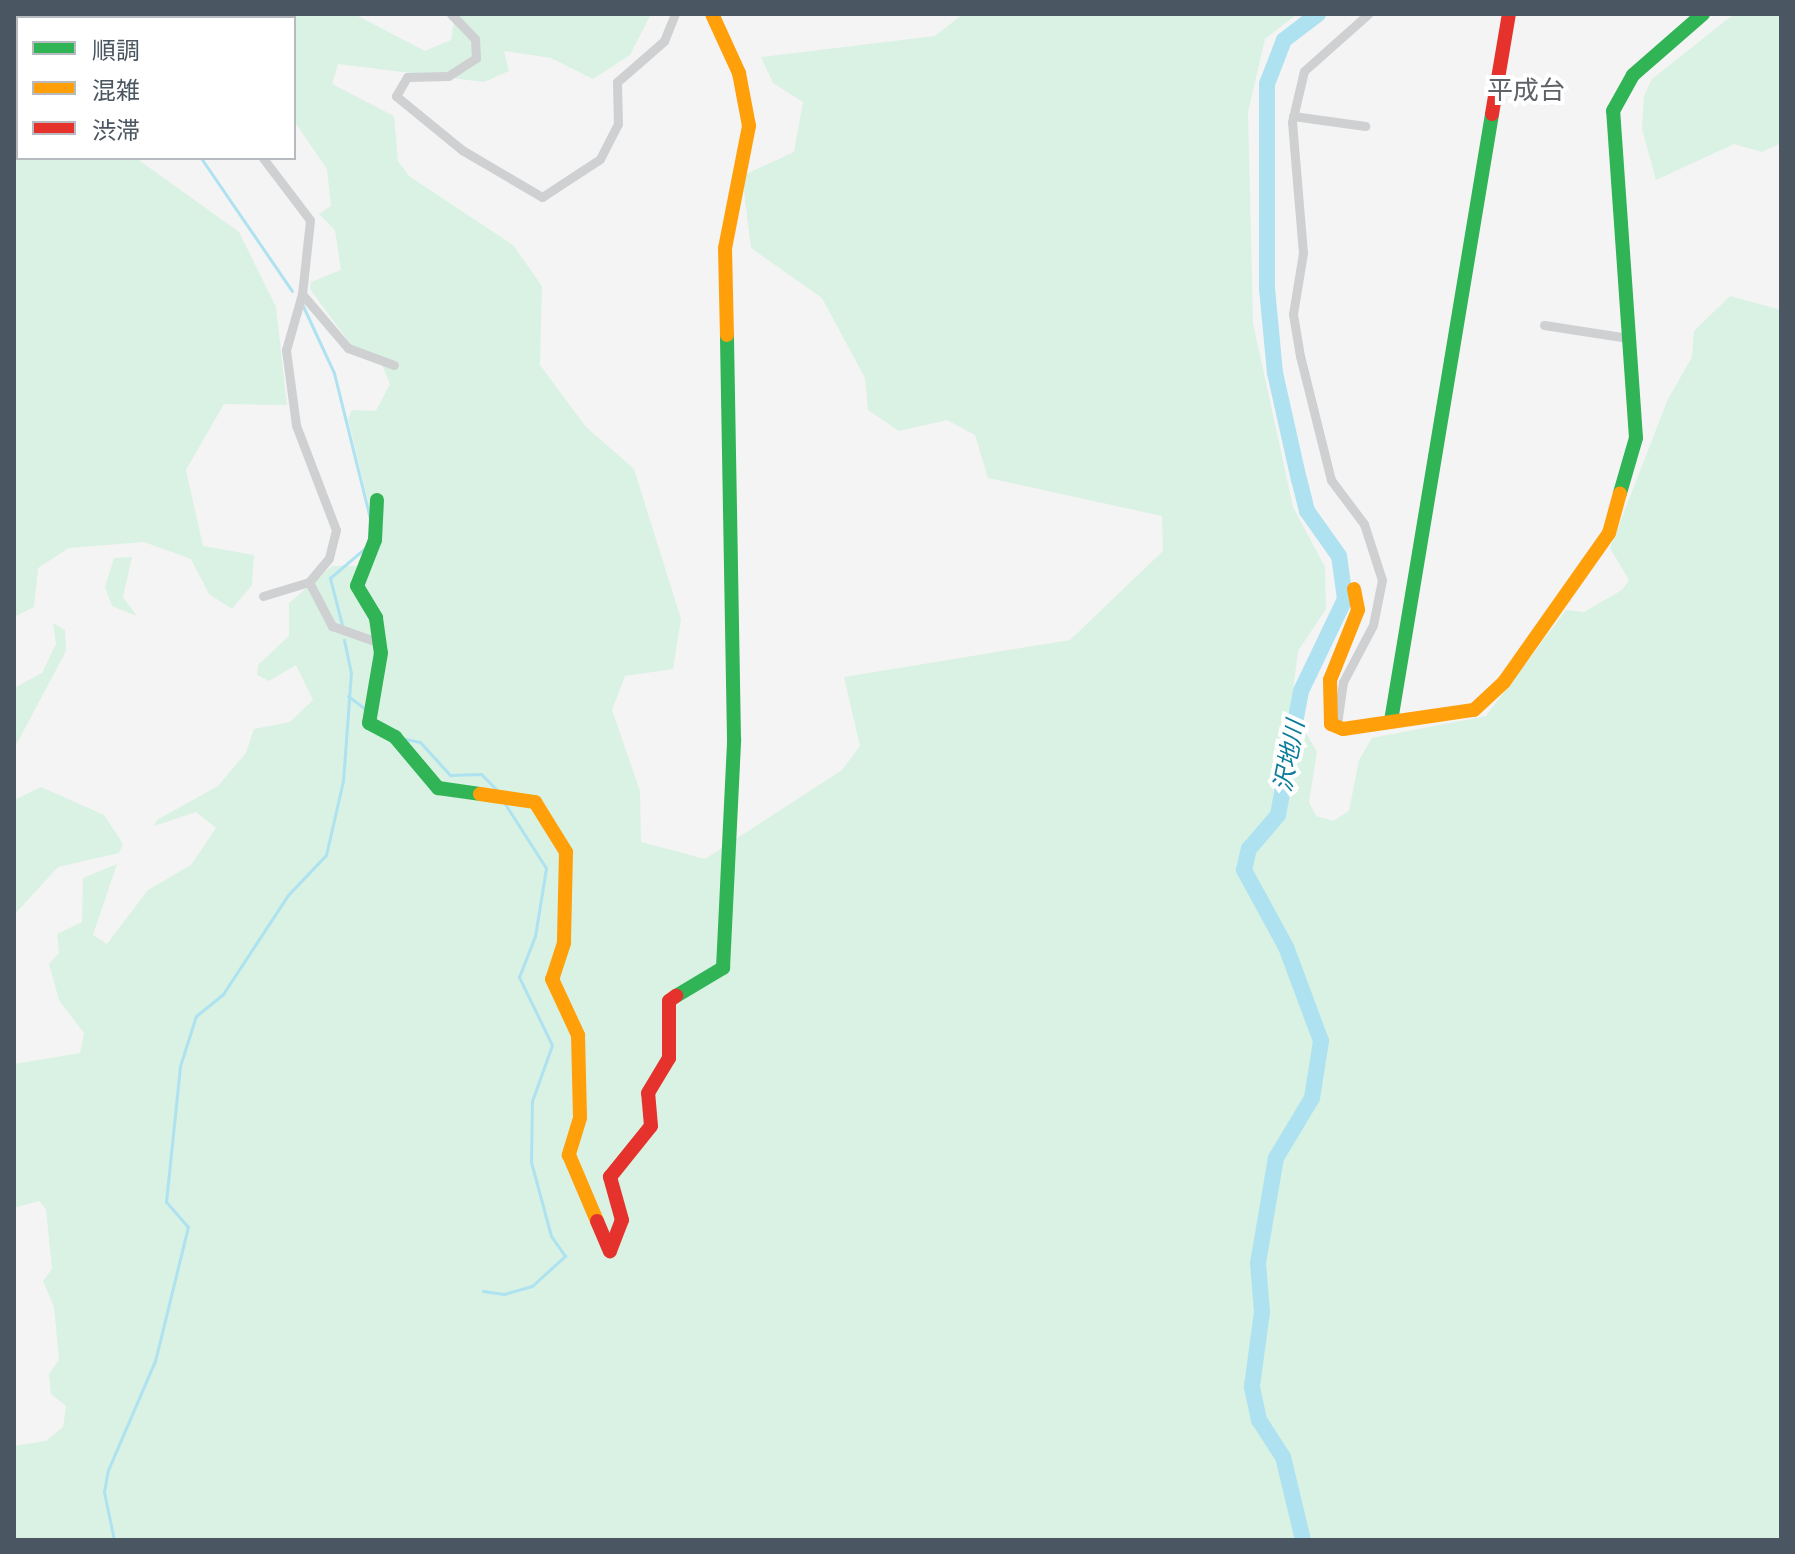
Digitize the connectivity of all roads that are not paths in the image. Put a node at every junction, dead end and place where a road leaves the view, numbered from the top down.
1 (451, 14) edge
2 (675, 14) edge
3 (712, 14) edge
4 (1368, 14) edge
5 (1509, 14) edge
6 (1703, 14) edge
7 (1293, 116) junction
8 (1365, 126) dead end
9 (265, 160) edge
10 (302, 294) junction
11 (1544, 325) dead end
12 (1628, 338) junction
13 (394, 365) dead end
14 (377, 500) dead end
15 (309, 582) junction
16 (1354, 589) dead end
17 (263, 596) dead end
18 (380, 643) junction
19 (1391, 721) junction
20 (1337, 727) junction

1 - 2 street
3 - 18 street
4 - 7 street
5 - 19 street
6 - 12 street
7 - 8 street
7 - 20 street
9 - 10 street
10 - 13 street
10 - 15 street
11 - 12 street
12 - 19 street
14 - 18 street
15 - 17 street
15 - 18 street
16 - 20 street
19 - 20 street

